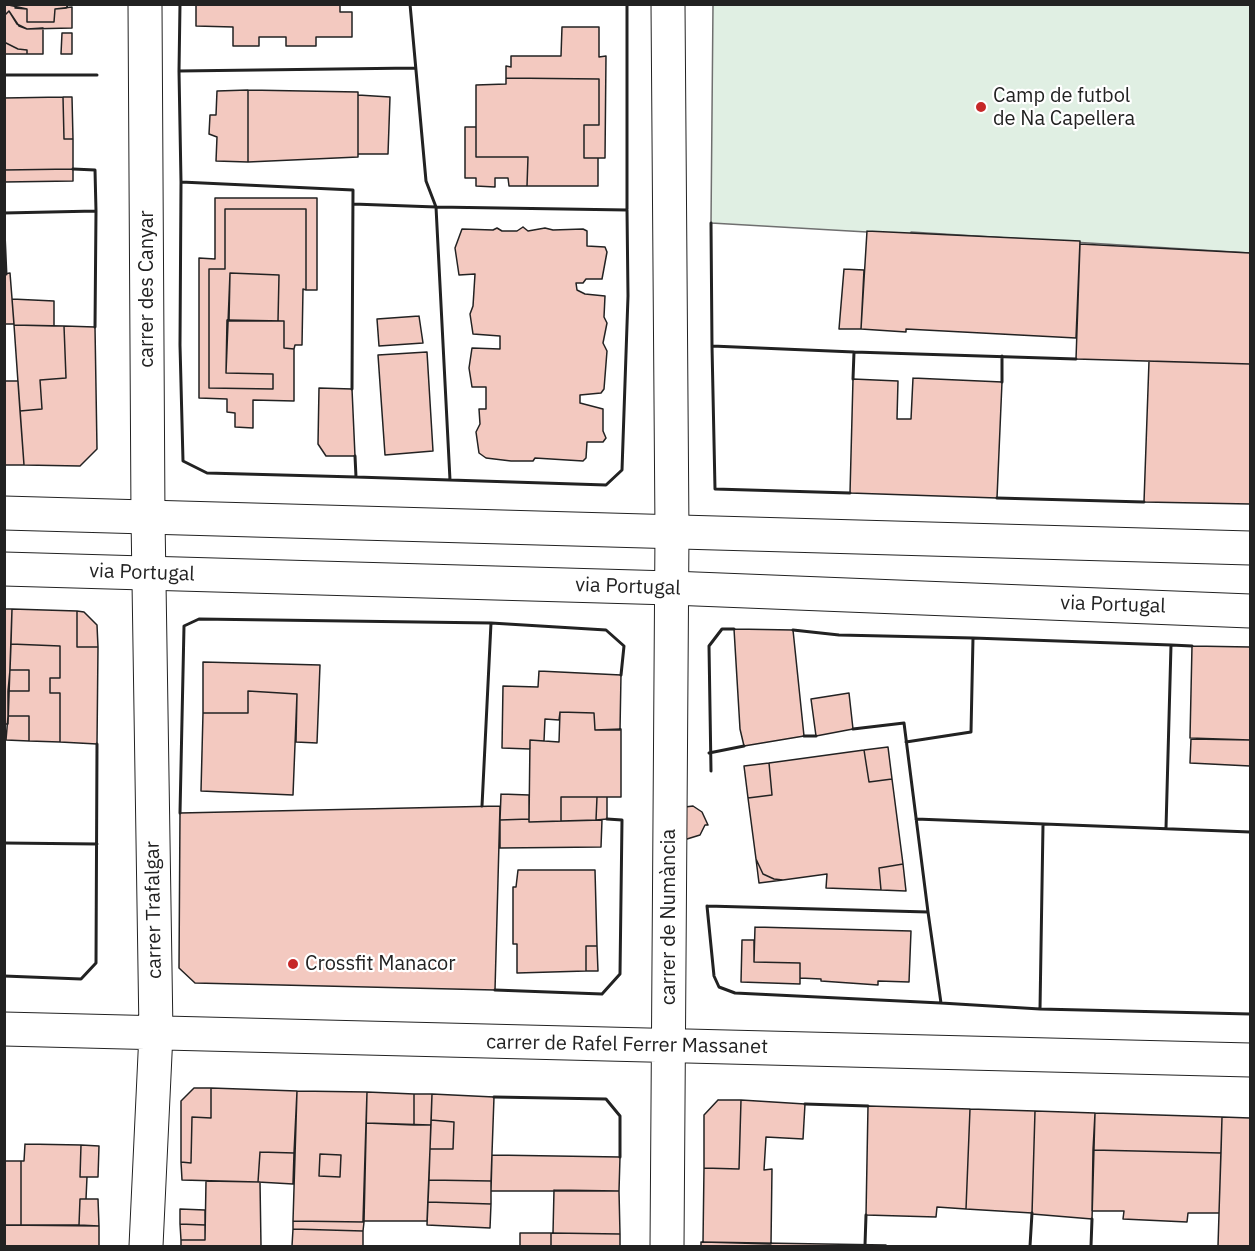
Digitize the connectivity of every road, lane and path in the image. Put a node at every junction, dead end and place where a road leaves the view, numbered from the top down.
1 (145, 4) edge
2 (668, 4) edge
3 (4, 513) edge
4 (148, 518) junction
5 (672, 532) junction
6 (1251, 548) edge
7 (4, 569) edge
8 (149, 573) junction
9 (670, 588) junction
10 (1251, 611) edge
11 (4, 1029) edge
12 (156, 1033) junction
13 (668, 1046) junction
14 (1251, 1060) edge
15 (146, 1246) edge
16 (667, 1246) edge

1 - 4 street, carrer des Canyar
2 - 5 street, carrer de Numància
3 - 4 street
4 - 5 street
4 - 8 street, carrer des Canyar
5 - 6 street
5 - 9 street, carrer de Numància
7 - 8 street, via Portugal
8 - 9 street, via Portugal
8 - 12 street, carrer Trafalgar
9 - 10 street, via Portugal
9 - 13 street, carrer de Numància
11 - 12 street, carrer de Rafel Ferrer Massanet
12 - 13 street, carrer de Rafel Ferrer Massanet
12 - 15 street, carrer Trafalgar
13 - 14 street, carrer de Rafel Ferrer Massanet
13 - 16 street, carrer de Numància

